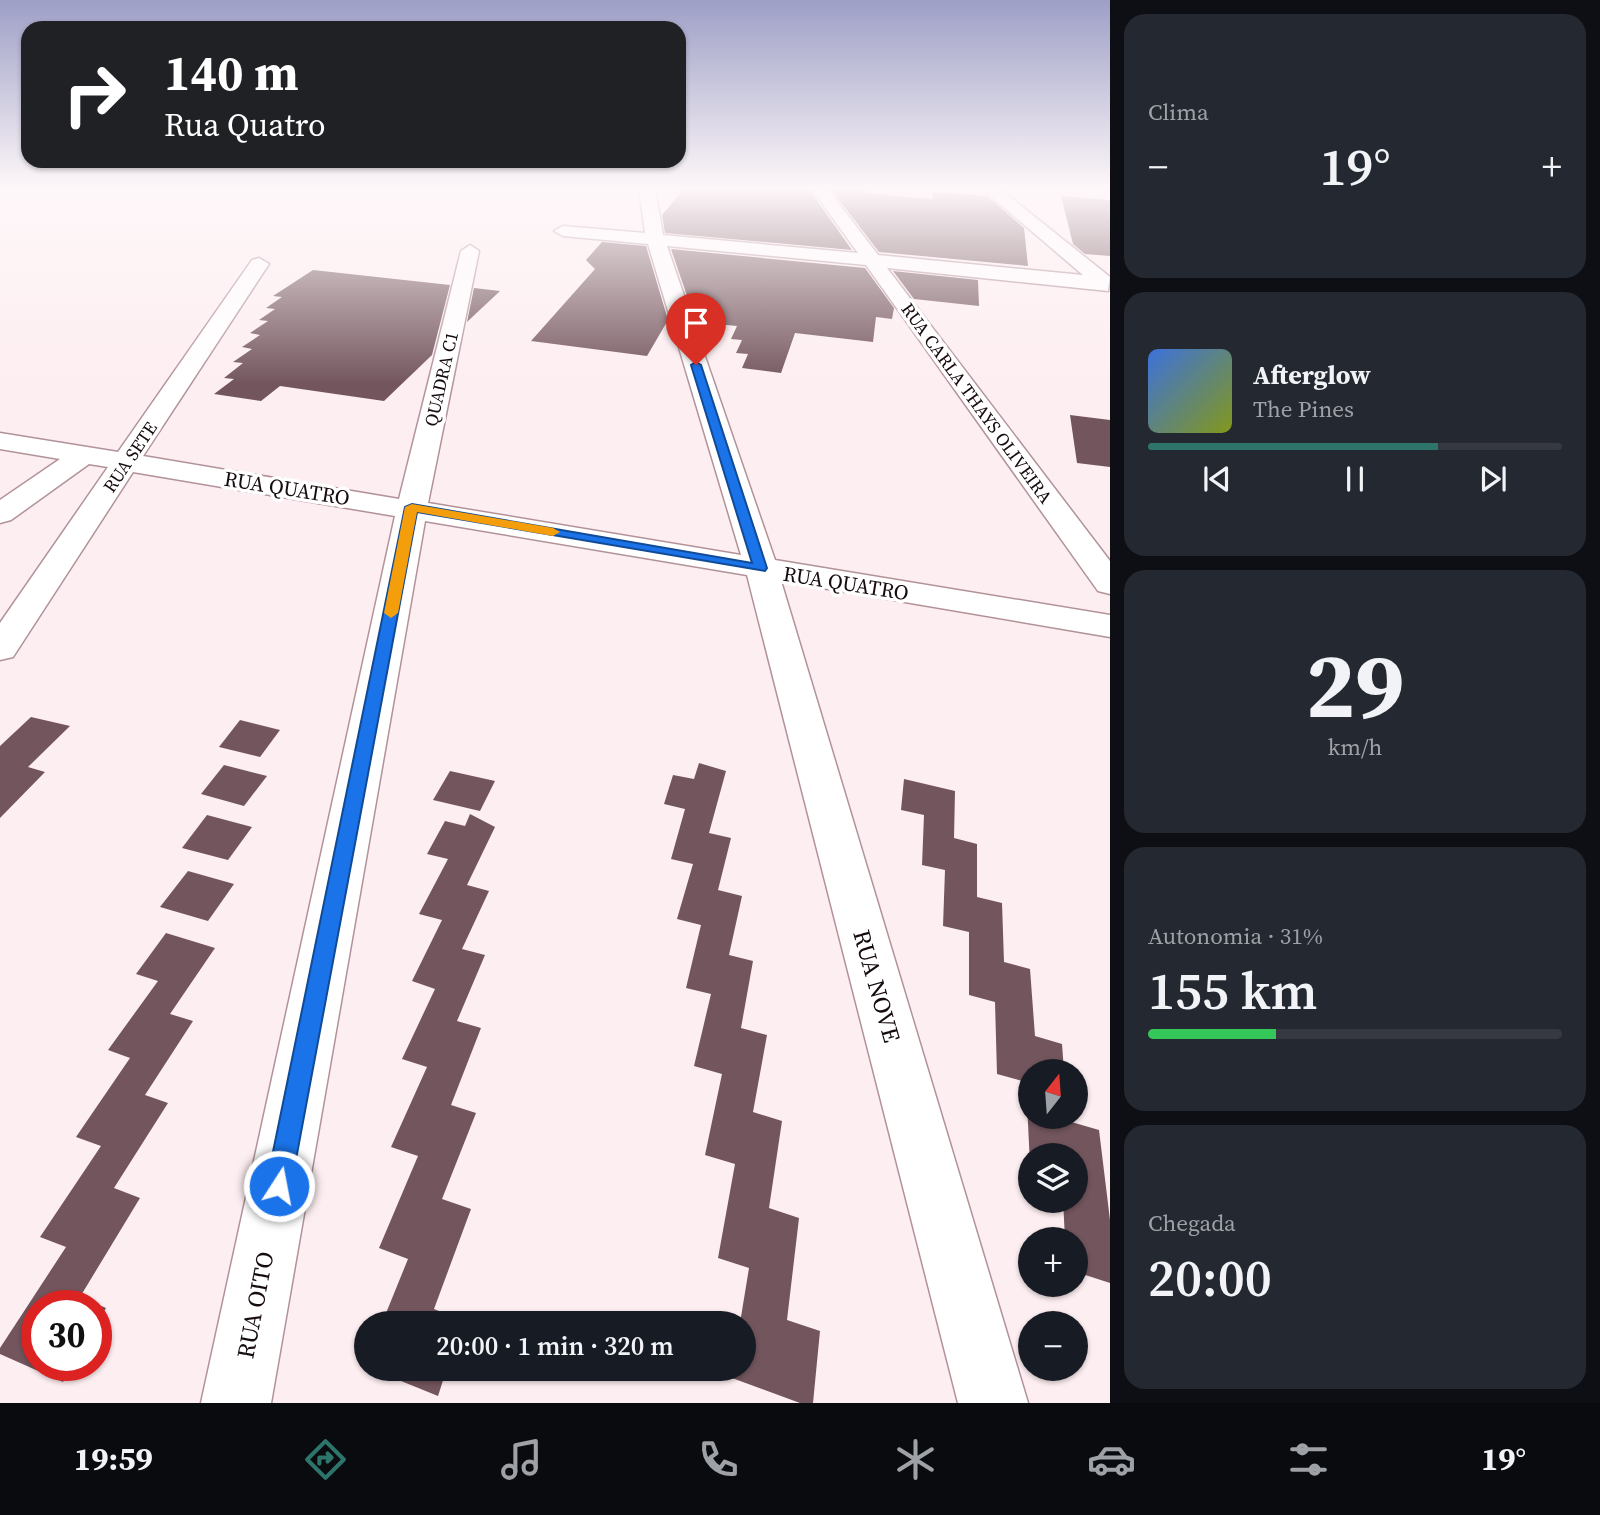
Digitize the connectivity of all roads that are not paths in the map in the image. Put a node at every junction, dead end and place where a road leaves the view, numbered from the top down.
1 (469, 253) edge
2 (660, 253) edge
3 (808, 253) edge
4 (867, 253) edge
5 (1071, 253) edge
6 (872, 260) junction
7 (259, 264) dead end
8 (1109, 284) edge
9 (0, 440) edge
10 (84, 455) junction
11 (126, 462) junction
12 (412, 507) junction
13 (0, 514) edge
14 (761, 568) junction
15 (1110, 584) edge
16 (1110, 626) edge
17 (0, 649) edge
18 (236, 1403) edge
19 (993, 1403) edge

1 - 12 street, QUADRA C1
2 - 14 street, RUA NOVE
3 - 6 street
4 - 6 street, RUA CARLA THAYS OLIVEIRA
5 - 8 street
6 - 8 street
6 - 15 street, RUA CARLA THAYS OLIVEIRA
7 - 11 street, RUA SETE
9 - 10 street, RUA QUATRO
10 - 11 street, RUA QUATRO
10 - 13 street
11 - 12 street, RUA QUATRO
11 - 17 street, RUA SETE
12 - 14 street, RUA QUATRO
12 - 18 street, RUA OITO
14 - 16 street, RUA QUATRO
14 - 19 street, RUA NOVE

